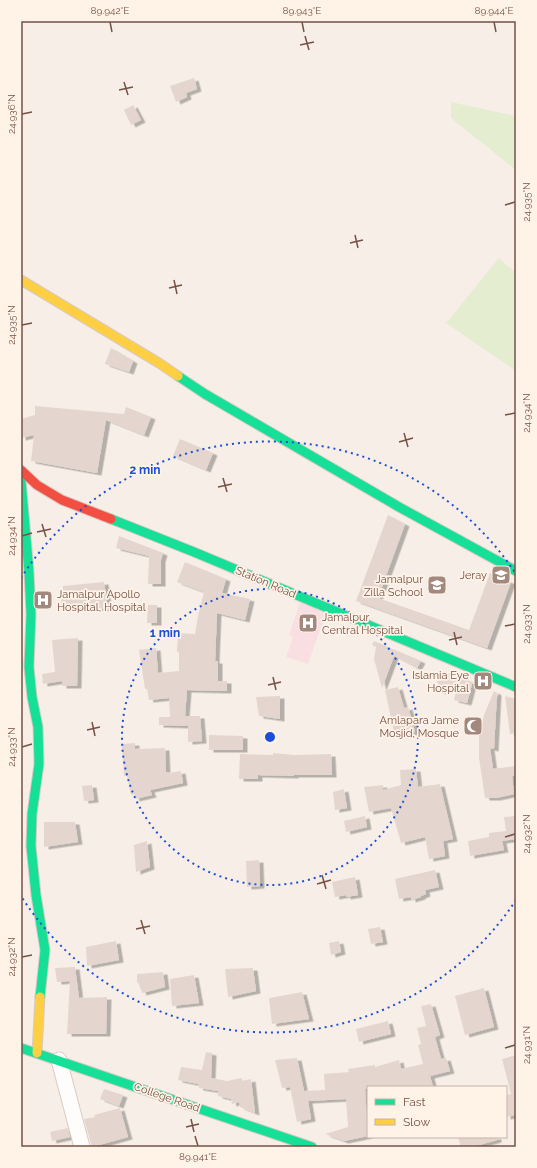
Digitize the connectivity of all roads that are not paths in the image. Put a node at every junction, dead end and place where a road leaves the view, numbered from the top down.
1 (21, 280) edge
2 (21, 470) edge
3 (21, 480) edge
4 (516, 571) edge
5 (516, 686) edge
6 (21, 1048) edge
7 (37, 1053) junction
8 (60, 1060) junction
9 (82, 1147) edge
10 (312, 1147) edge

1 - 4 street
2 - 5 street, Station Road
3 - 7 street
6 - 7 street, College Road
7 - 8 street, College Road
8 - 9 street
8 - 10 street, College Road

